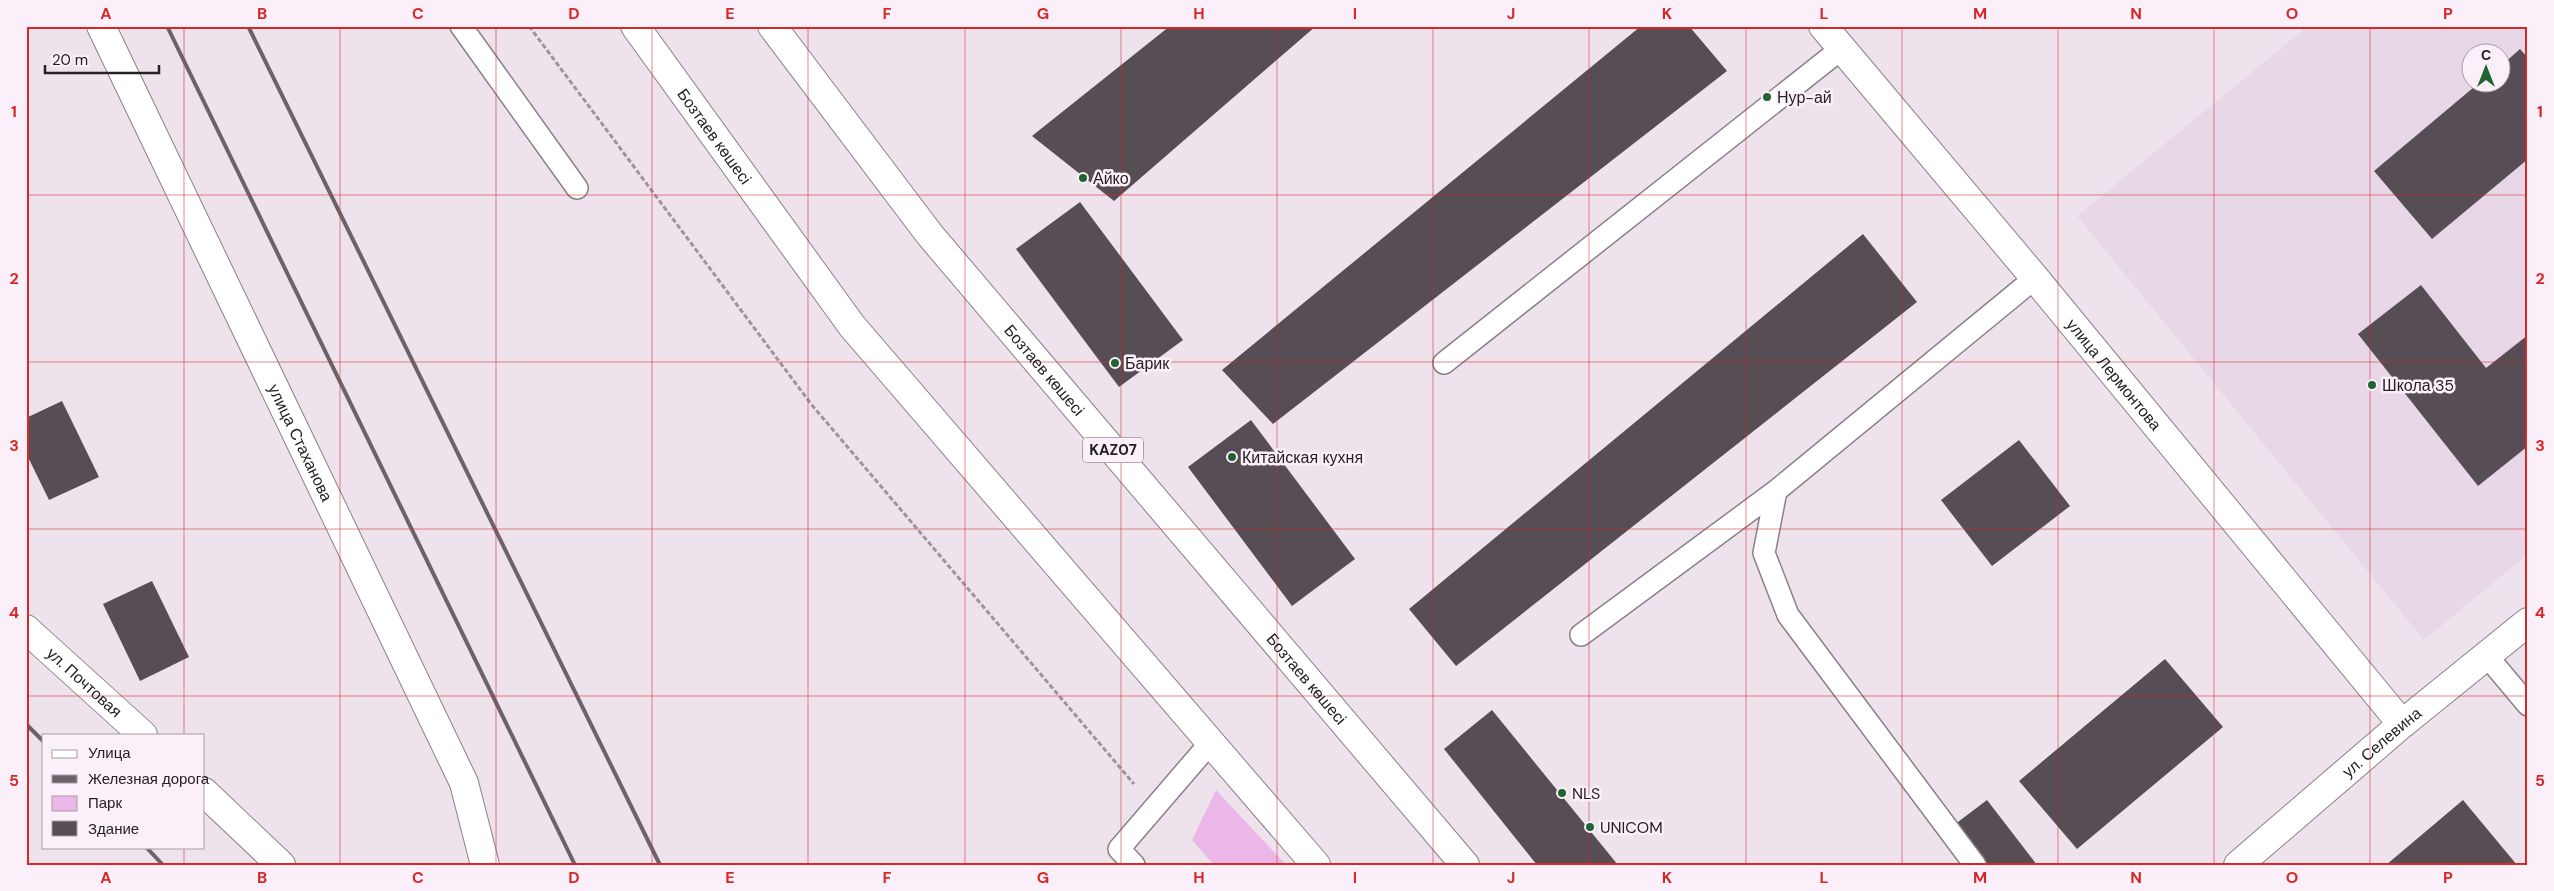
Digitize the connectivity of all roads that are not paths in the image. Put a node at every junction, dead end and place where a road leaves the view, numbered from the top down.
1 (101, 26) edge
2 (461, 26) edge
3 (635, 26) edge
4 (772, 26) edge
5 (1822, 26) edge
6 (1841, 49) junction
7 (577, 188) dead end
8 (2035, 278) junction
9 (1444, 364) dead end
10 (1776, 490) junction
11 (2528, 622) edge
12 (26, 629) edge
13 (1581, 635) dead end
14 (2486, 655) junction
15 (2528, 705) edge
16 (2402, 724) junction
17 (142, 734) edge
18 (1211, 742) junction
19 (205, 793) edge
20 (281, 865) edge
21 (485, 865) edge
22 (1134, 865) edge
23 (1316, 865) edge
24 (1465, 865) edge
25 (1975, 865) edge
26 (2238, 865) edge

1 - 21 main road, улица Стаханова
2 - 7 lane
3 - 18 main road, Бозтаев көшесі
4 - 24 main road, Бозтаев көшесі / KAZ07
5 - 6 main road, улица Лермонтова
6 - 8 main road, улица Лермонтова
6 - 9 lane
8 - 10 lane
8 - 16 main road, улица Лермонтова
10 - 13 lane
10 - 25 lane
11 - 14 main road, ул. Селевина
12 - 17 main road, ул. Почтовая
14 - 15 lane
14 - 16 main road, ул. Селевина
16 - 26 main road, ул. Селевина
18 - 22 lane
18 - 23 main road, Бозтаев көшесі
19 - 20 main road

